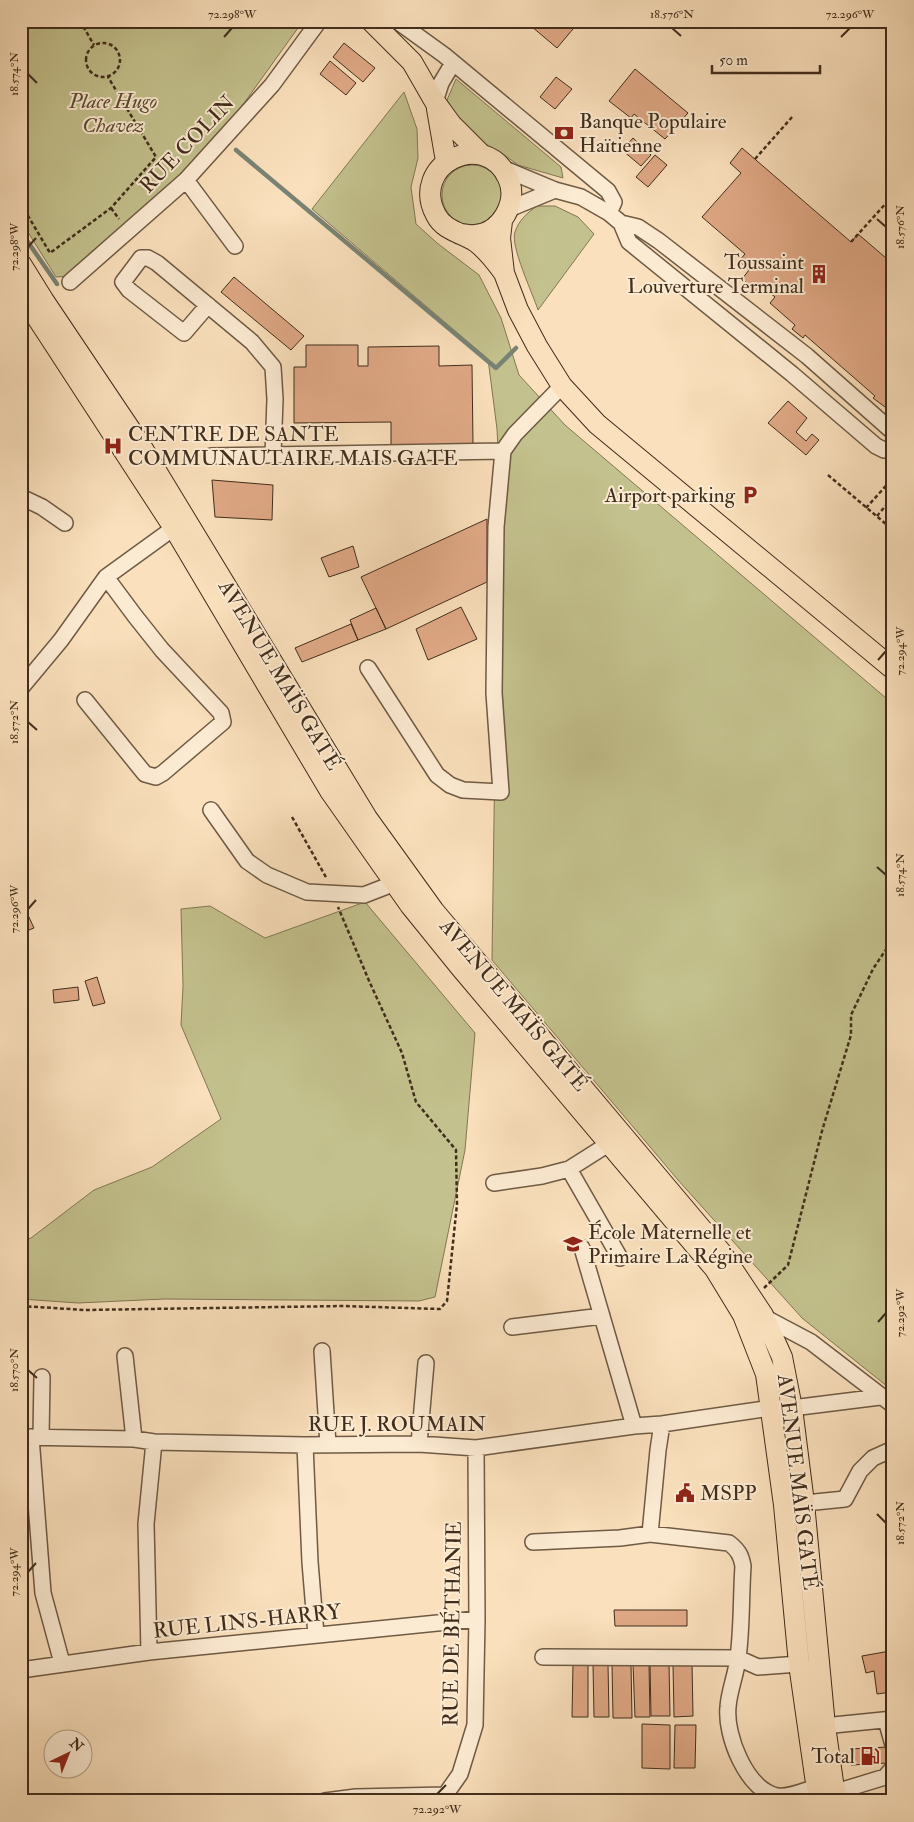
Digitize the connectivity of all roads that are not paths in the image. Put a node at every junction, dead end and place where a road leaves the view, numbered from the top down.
1 (319, 21) edge
2 (371, 21) edge
3 (397, 21) edge
4 (889, 21) edge
5 (893, 24) edge
6 (453, 63) junction
7 (436, 102) junction
8 (482, 155) junction
9 (446, 162) junction
10 (500, 167) junction
11 (186, 180) junction
12 (555, 190) junction
13 (609, 213) junction
14 (506, 215) junction
15 (621, 224) junction
16 (460, 234) junction
17 (235, 246) dead end
18 (21, 264) edge
19 (504, 273) junction
20 (70, 282) dead end
21 (29, 305) edge
22 (208, 305) junction
23 (807, 356) junction
24 (792, 374) junction
25 (562, 386) junction
26 (893, 432) edge
27 (893, 447) edge
28 (503, 451) junction
29 (273, 455) junction
30 (211, 456) dead end
31 (21, 497) edge
32 (65, 523) dead end
33 (179, 524) junction
34 (106, 577) junction
35 (368, 668) dead end
36 (893, 669) edge
37 (21, 688) edge
38 (85, 700) dead end
39 (211, 810) dead end
40 (395, 883) junction
41 (610, 1143) junction
42 (569, 1169) junction
43 (494, 1183) dead end
44 (582, 1248) dead end
45 (620, 1258) dead end
46 (753, 1310) junction
47 (602, 1316) junction
48 (512, 1327) dead end
49 (322, 1351) dead end
50 (124, 1356) dead end
51 (426, 1363) dead end
52 (42, 1377) dead end
53 (886, 1401) edge
54 (770, 1408) junction
55 (792, 1408) junction
56 (662, 1424) junction
57 (634, 1426) junction
58 (31, 1437) edge
59 (134, 1438) junction
60 (154, 1442) junction
61 (419, 1444) junction
62 (305, 1445) junction
63 (328, 1445) junction
64 (476, 1448) junction
65 (893, 1449) edge
66 (804, 1503) junction
67 (784, 1505) junction
68 (650, 1534) junction
69 (533, 1542) dead end
70 (477, 1619) junction
71 (316, 1635) junction
72 (149, 1652) junction
73 (543, 1657) dead end
74 (738, 1658) junction
75 (62, 1663) junction
76 (799, 1664) junction
77 (21, 1670) edge
78 (889, 1720) edge
79 (816, 1727) junction
80 (893, 1745) edge
81 (893, 1768) edge
82 (828, 1795) edge
83 (443, 1798) edge
84 (325, 1801) edge

1 - 11 street, RUE COLIN
2 - 7 main road
3 - 6 street
4 - 5 street
6 - 7 street
6 - 13 street
7 - 8 main road
7 - 9 main road
8 - 9 main road
8 - 10 main road
9 - 16 main road
10 - 12 street
10 - 14 main road
11 - 17 street
11 - 20 street, RUE COLIN
12 - 13 street
12 - 14 street
13 - 15 street
14 - 16 main road
14 - 19 main road
15 - 23 street
15 - 24 street
16 - 19 main road
18 - 21 main road, AVENUE MAÏS GATÉ
19 - 25 main road
21 - 33 main road, AVENUE MAÏS GATÉ
22 - 22 street
22 - 29 street
23 - 24 street
23 - 26 street
24 - 27 street
25 - 28 street
25 - 36 main road
28 - 29 street
28 - 35 street
29 - 30 street
31 - 32 street
33 - 34 street
33 - 40 main road, AVENUE MAÏS GATÉ
33 - 46 main road, AVENUE MAÏS GATÉ
34 - 37 street
34 - 38 street
39 - 40 street
40 - 41 main road, AVENUE MAÏS GATÉ
41 - 42 street
41 - 46 main road, AVENUE MAÏS GATÉ
42 - 43 street
42 - 45 street
44 - 47 street
46 - 53 street
46 - 54 main road, AVENUE MAÏS GATÉ
46 - 55 main road, AVENUE MAÏS GATÉ
47 - 48 street
47 - 57 street
49 - 63 street
50 - 59 street
51 - 61 street
52 - 58 street
53 - 55 street, RUE J. ROUMAIN
54 - 55 street, RUE J. ROUMAIN
54 - 56 street, RUE J. ROUMAIN
54 - 67 main road, AVENUE MAÏS GATÉ
55 - 66 main road, AVENUE MAÏS GATÉ
56 - 57 street, RUE J. ROUMAIN
56 - 68 street
57 - 64 street, RUE J. ROUMAIN
58 - 59 street, RUE J. ROUMAIN
58 - 75 street
59 - 60 street, RUE J. ROUMAIN
60 - 62 street, RUE J. ROUMAIN
60 - 72 street
61 - 63 street, RUE J. ROUMAIN
61 - 64 street, RUE J. ROUMAIN
62 - 63 street, RUE J. ROUMAIN
62 - 71 street
64 - 70 street, RUE DE BÉTHANIE
65 - 66 street
66 - 67 street
66 - 79 main road, AVENUE MAÏS GATÉ
67 - 76 main road, AVENUE MAÏS GATÉ
68 - 69 street
68 - 74 street
70 - 71 street, RUE LINS-HARRY
70 - 83 street, RUE DE BÉTHANIE
71 - 72 street, RUE LINS-HARRY
72 - 75 street, RUE LINS-HARRY
73 - 74 street
74 - 76 street
74 - 82 street
75 - 77 street, RUE LINS-HARRY
76 - 79 main road, AVENUE MAÏS GATÉ
78 - 79 street
78 - 80 street
79 - 82 main road, AVENUE MAÏS GATÉ
81 - 82 street
83 - 84 street, RUE DE BÉTHANIE

